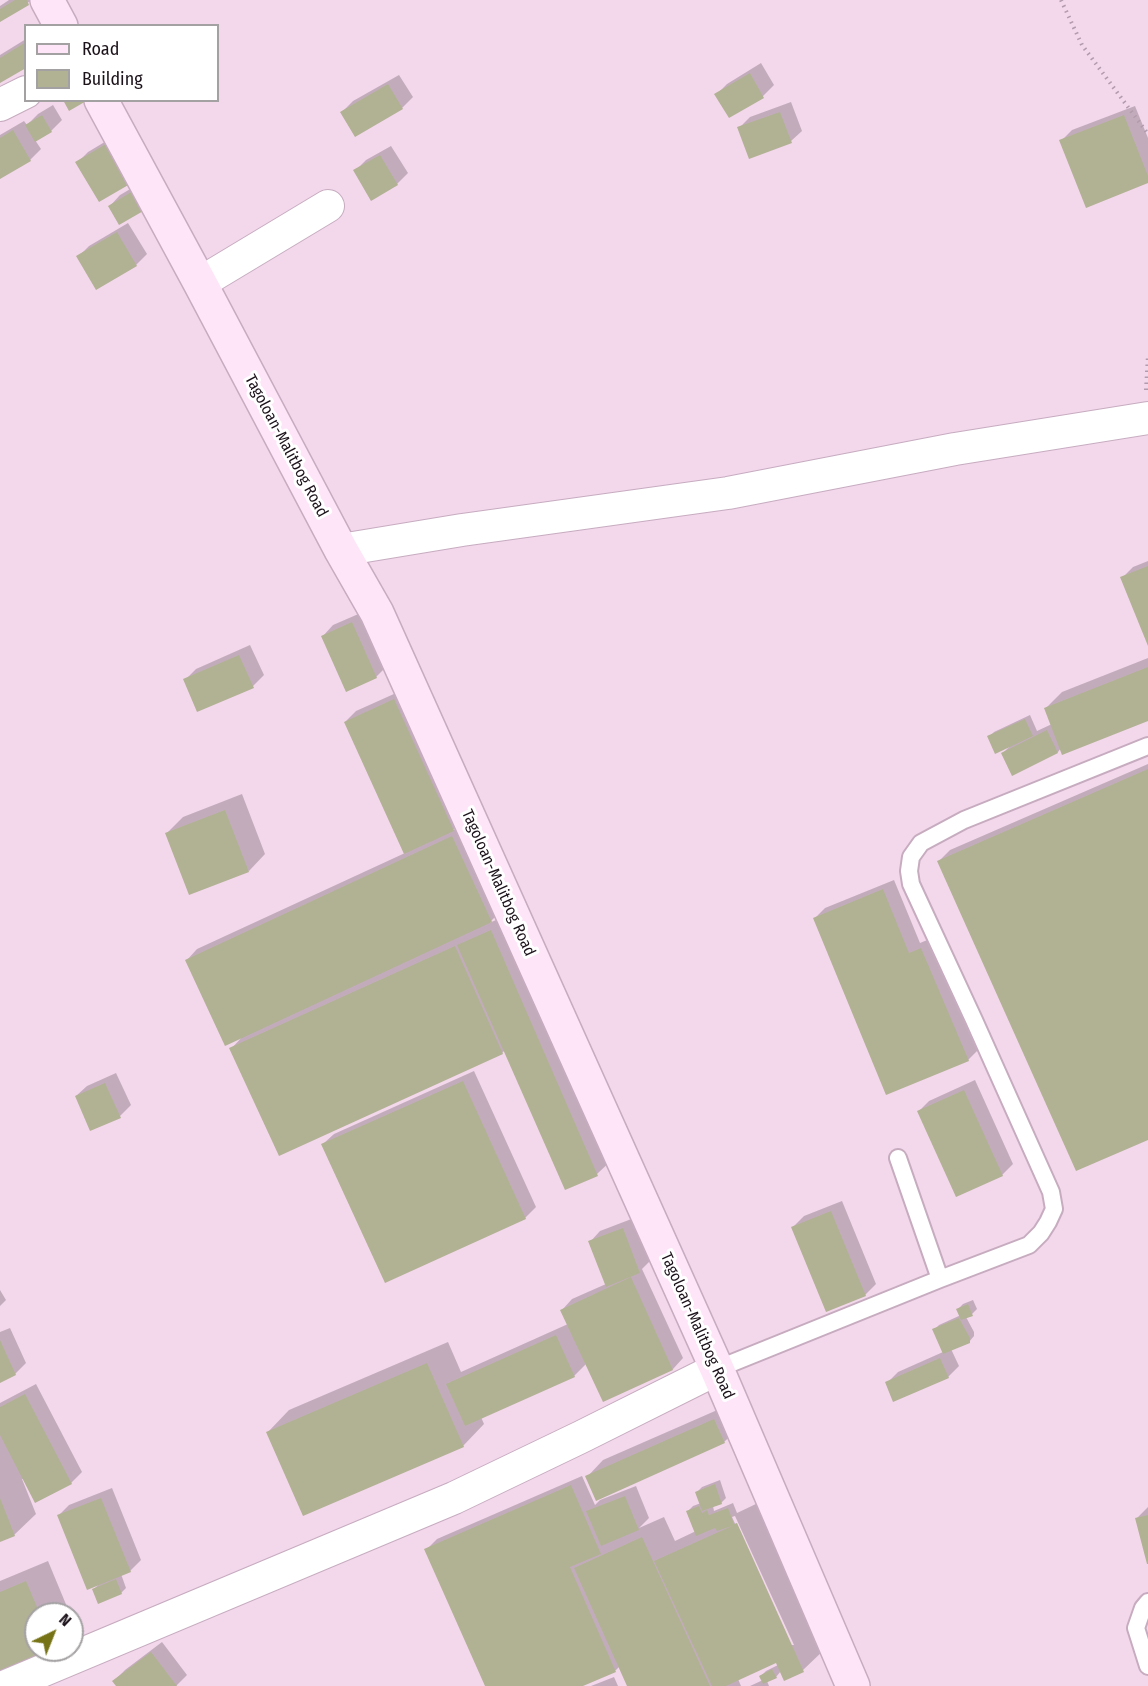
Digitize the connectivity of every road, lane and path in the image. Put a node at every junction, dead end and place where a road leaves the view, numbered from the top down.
1 (47, 0) edge
2 (1061, 0) edge
3 (60, 24) edge
4 (24, 93) edge
5 (102, 102) edge
6 (0, 105) edge
7 (1148, 134) edge
8 (328, 206) dead end
9 (200, 283) junction
10 (1148, 418) edge
11 (341, 550) junction
12 (1148, 746) edge
13 (898, 1158) dead end
14 (940, 1279) junction
15 (717, 1369) junction
16 (1148, 1602) edge
17 (1148, 1666) edge
18 (6, 1686) edge
19 (853, 1686) edge

1 - 3 main road
2 - 7 path
4 - 6 street
5 - 9 main road, Tagoloan-Malitbog Road
8 - 9 street
9 - 11 main road, Tagoloan-Malitbog Road
10 - 11 street
11 - 15 main road, Tagoloan-Malitbog Road
12 - 14 lane
13 - 14 lane
14 - 15 lane
15 - 18 street
15 - 19 main road, Tagoloan-Malitbog Road
16 - 17 lane

